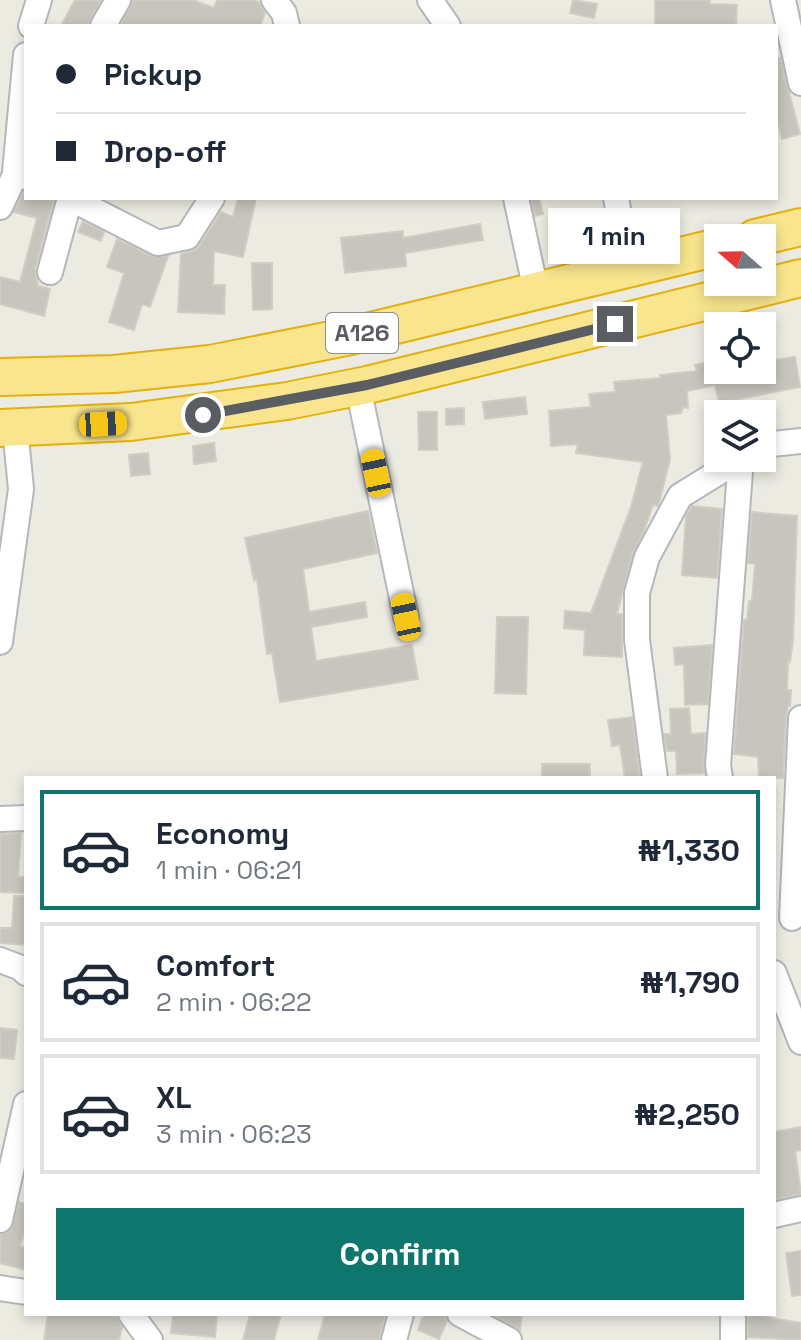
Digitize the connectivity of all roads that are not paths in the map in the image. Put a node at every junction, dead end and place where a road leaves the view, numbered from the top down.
1 (39, 0) edge
2 (118, 0) edge
3 (274, 0) edge
4 (430, 0) edge
5 (783, 0) edge
6 (32, 24) edge
7 (104, 24) edge
8 (287, 24) edge
9 (447, 24) edge
10 (801, 83) edge
11 (24, 112) edge
12 (22, 168) edge
13 (69, 200) edge
14 (74, 200) edge
15 (211, 200) edge
16 (516, 200) edge
17 (616, 200) edge
18 (0, 207) edge
19 (801, 227) edge
20 (776, 233) edge
21 (704, 250) edge
22 (629, 268) junction
23 (50, 272) dead end
24 (801, 278) edge
25 (536, 291) junction
26 (0, 377) edge
27 (358, 387) junction
28 (7, 428) edge
29 (801, 441) edge
30 (776, 444) edge
31 (719, 472) edge
32 (740, 472) edge
33 (406, 617) dead end
34 (1, 627) edge
35 (801, 718) edge
36 (655, 776) edge
37 (720, 776) edge
38 (24, 818) edge
39 (0, 819) edge
40 (789, 917) edge
41 (0, 960) edge
42 (24, 971) edge
43 (776, 978) edge
44 (801, 1042) edge
45 (24, 1112) edge
46 (13, 1159) edge
47 (801, 1209) edge
48 (776, 1215) edge
49 (0, 1220) edge
50 (0, 1288) edge
51 (24, 1292) edge
52 (132, 1316) edge
53 (400, 1316) edge
54 (464, 1316) edge
55 (733, 1316) edge
56 (150, 1340) edge
57 (394, 1340) edge
58 (509, 1340) edge
59 (733, 1340) edge

1 - 6 street
2 - 7 street
3 - 8 street
4 - 9 street
5 - 10 street
11 - 12 street
12 - 18 street
13 - 23 street
14 - 15 street
16 - 25 street
17 - 22 street
19 - 20 highway
21 - 22 highway, A126
22 - 25 highway, A126
24 - 27 highway, A126
25 - 26 highway, A126
27 - 28 highway, A126
27 - 33 street
28 - 34 street
29 - 30 street
31 - 36 street
32 - 37 street
35 - 40 street
38 - 39 street
41 - 42 street
43 - 44 street
45 - 46 street
46 - 49 street
47 - 48 street
50 - 51 street
52 - 56 street
53 - 57 street
54 - 58 street
55 - 59 street

